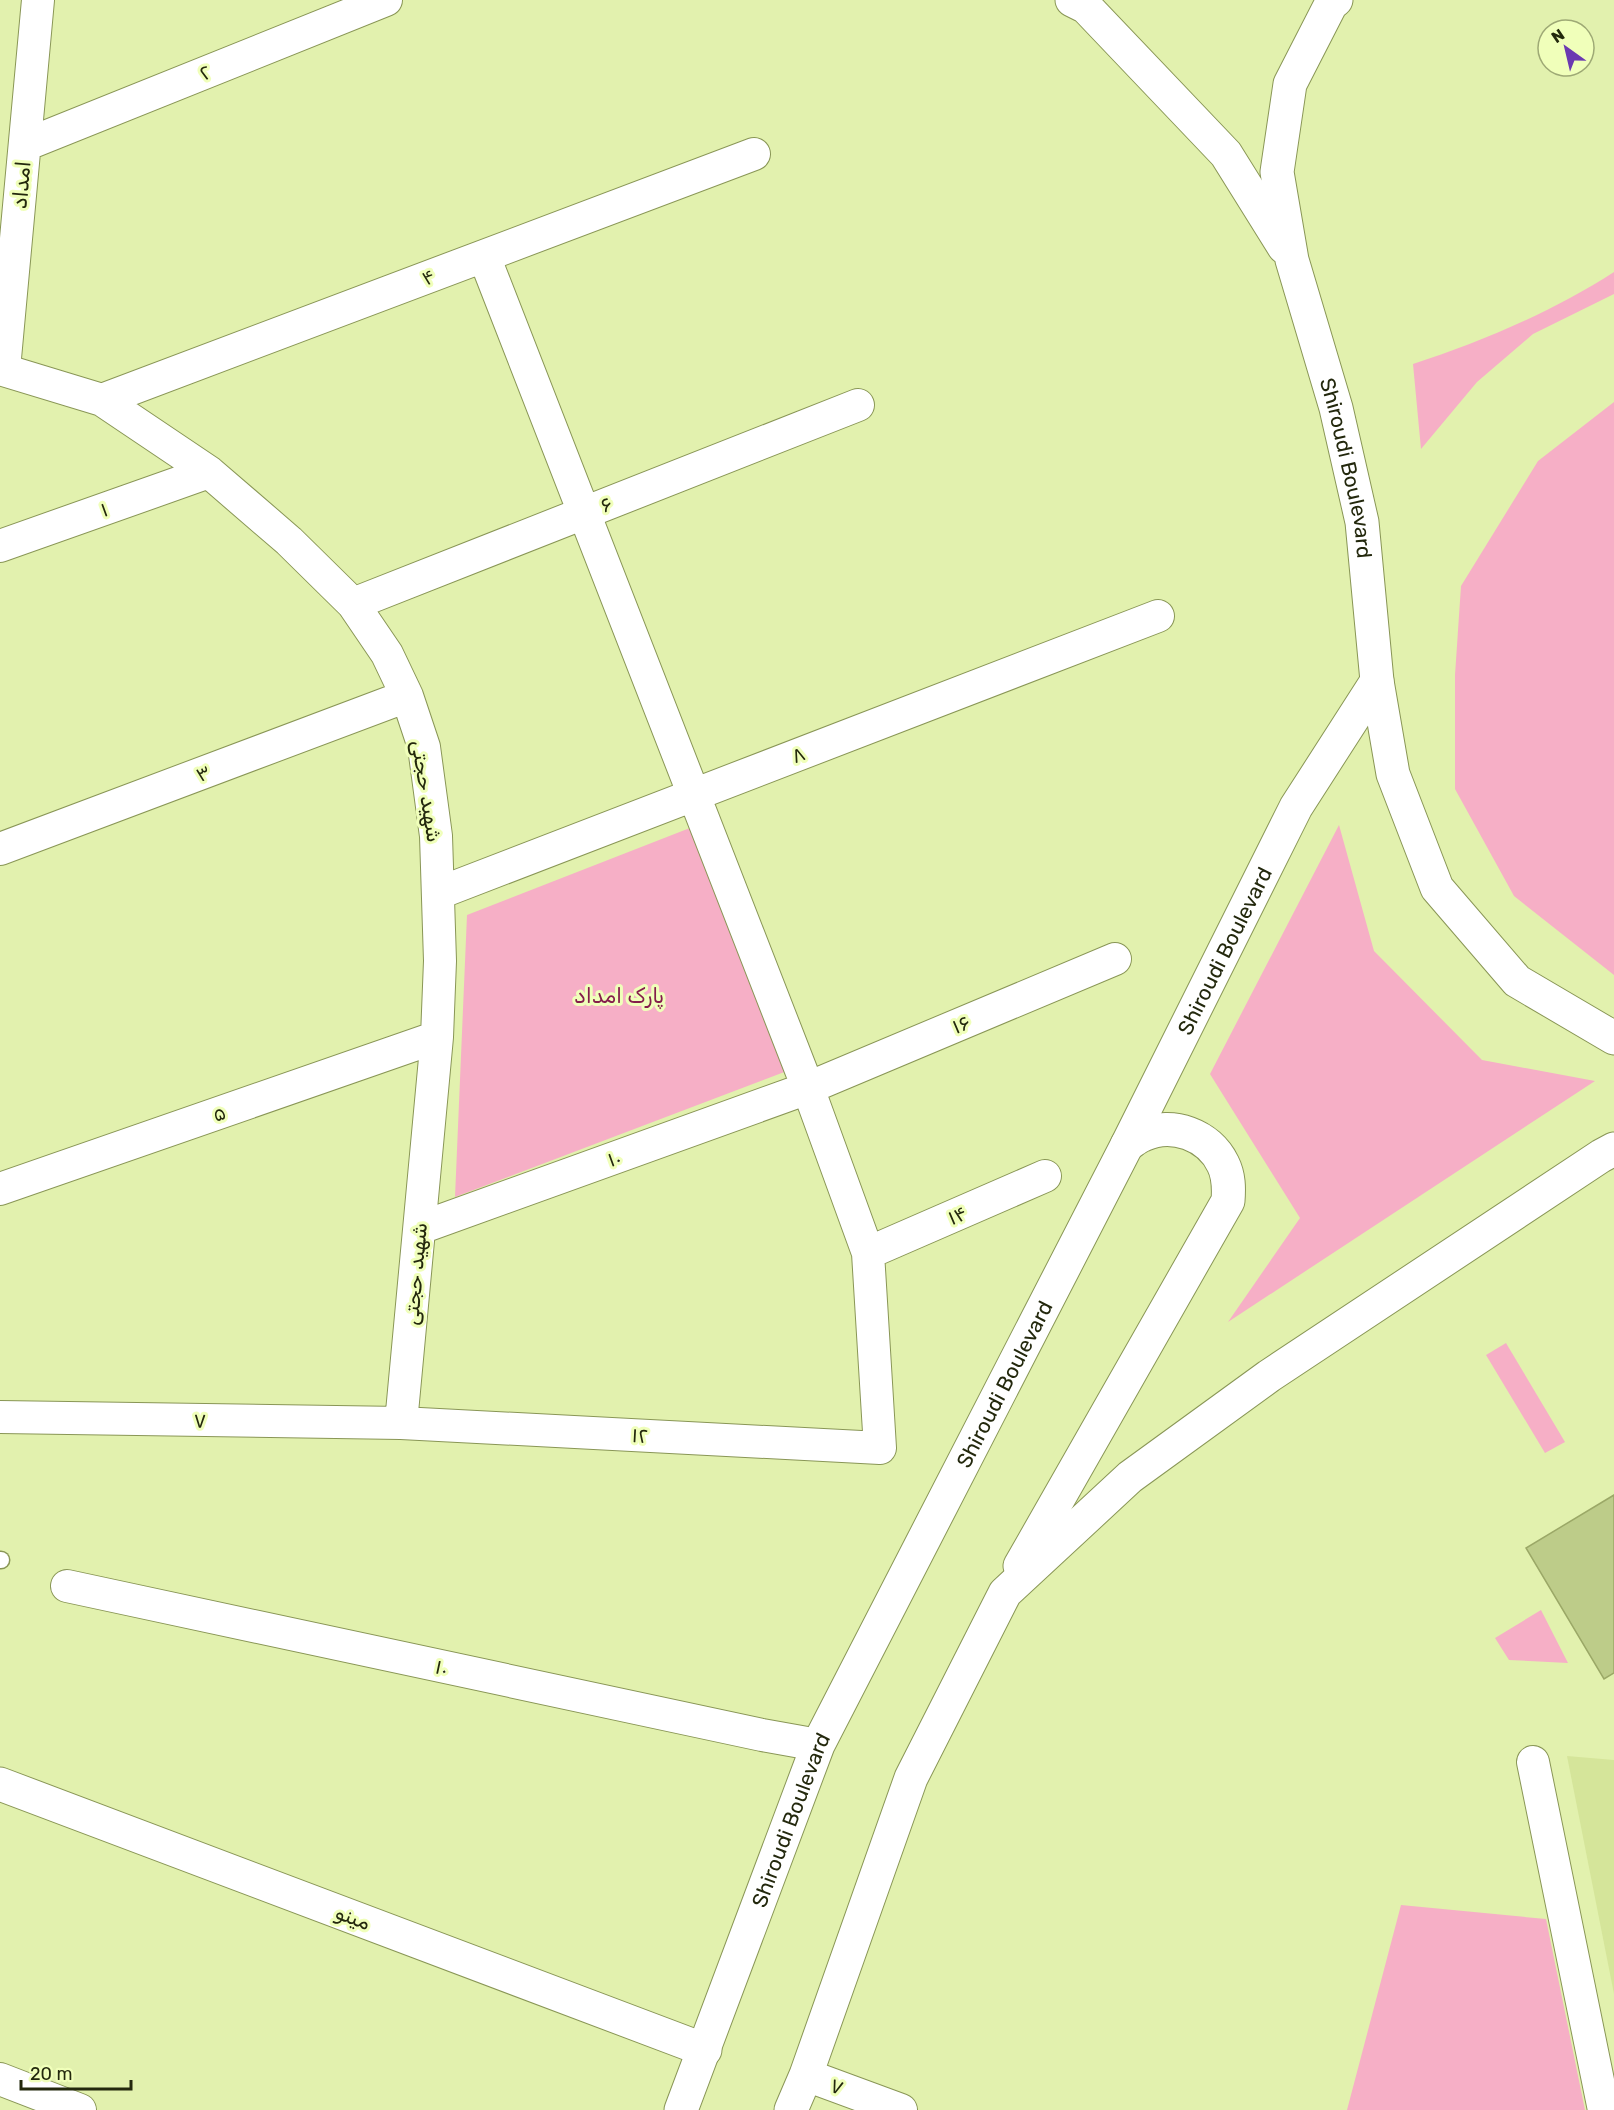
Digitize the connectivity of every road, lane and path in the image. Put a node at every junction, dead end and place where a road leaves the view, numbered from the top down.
1 (38, 0) edge
2 (386, 0) edge
3 (1072, 0) edge
4 (1336, 0) edge
5 (25, 145) junction
6 (754, 154) dead end
7 (484, 256) junction
8 (1292, 260) junction
9 (2, 369) edge
10 (102, 400) junction
11 (858, 405) dead end
12 (209, 472) junction
13 (584, 513) junction
14 (0, 546) edge
15 (353, 604) junction
16 (1158, 616) dead end
17 (1377, 681) junction
18 (406, 696) junction
19 (694, 795) junction
20 (0, 849) edge
21 (439, 893) junction
22 (1115, 959) dead end
23 (437, 1037) junction
24 (1614, 1038) edge
25 (808, 1088) junction
26 (1127, 1145) junction
27 (1614, 1149) edge
28 (1045, 1176) dead end
29 (0, 1189) edge
30 (420, 1228) junction
31 (868, 1253) junction
32 (0, 1417) edge
33 (401, 1423) junction
34 (67, 1586) dead end
35 (1005, 1593) junction
36 (818, 1746) junction
37 (1533, 1762) dead end
38 (0, 1784) edge
39 (705, 2050) junction
40 (806, 2075) junction
41 (0, 2079) edge
42 (80, 2110) edge
43 (681, 2110) edge
44 (791, 2110) edge
45 (901, 2110) edge
46 (1604, 2110) edge

1 - 5 street, امداد
2 - 5 street, ۲
3 - 8 main road, Shiroudi Boulevard
4 - 8 main road, Shiroudi Boulevard
5 - 9 street, امداد
6 - 7 street, ۴
7 - 10 street, ۴
7 - 13 street
8 - 17 main road, Shiroudi Boulevard
9 - 10 street, شهید حجتی
10 - 12 street, شهید حجتی
11 - 13 street, ۶
12 - 14 street, ۱
12 - 15 street, شهید حجتی
13 - 15 street, ۶
13 - 19 street
15 - 18 street, شهید حجتی
16 - 19 street, ۸
17 - 24 main road, Shiroudi Boulevard
17 - 26 main road, Shiroudi Boulevard
18 - 20 street, ۳
18 - 21 street, شهید حجتی
19 - 21 street, ۸
19 - 25 street
21 - 23 street, شهید حجتی
22 - 25 street, ۱۶
23 - 29 street, ۵
23 - 30 street, شهید حجتی
25 - 30 street, ۱۰
25 - 31 street
26 - 35 main road
26 - 36 main road, Shiroudi Boulevard
27 - 35 main road
28 - 31 street, ۱۴
30 - 33 street, شهید حجتی
31 - 33 street, ۱۲
32 - 33 street, ۷
34 - 36 street, ۱۰
35 - 40 main road
36 - 39 main road, Shiroudi Boulevard
37 - 46 street
38 - 39 main road, مینو
39 - 43 main road, Shiroudi Boulevard
40 - 44 main road
40 - 45 street, ۷
41 - 42 street

